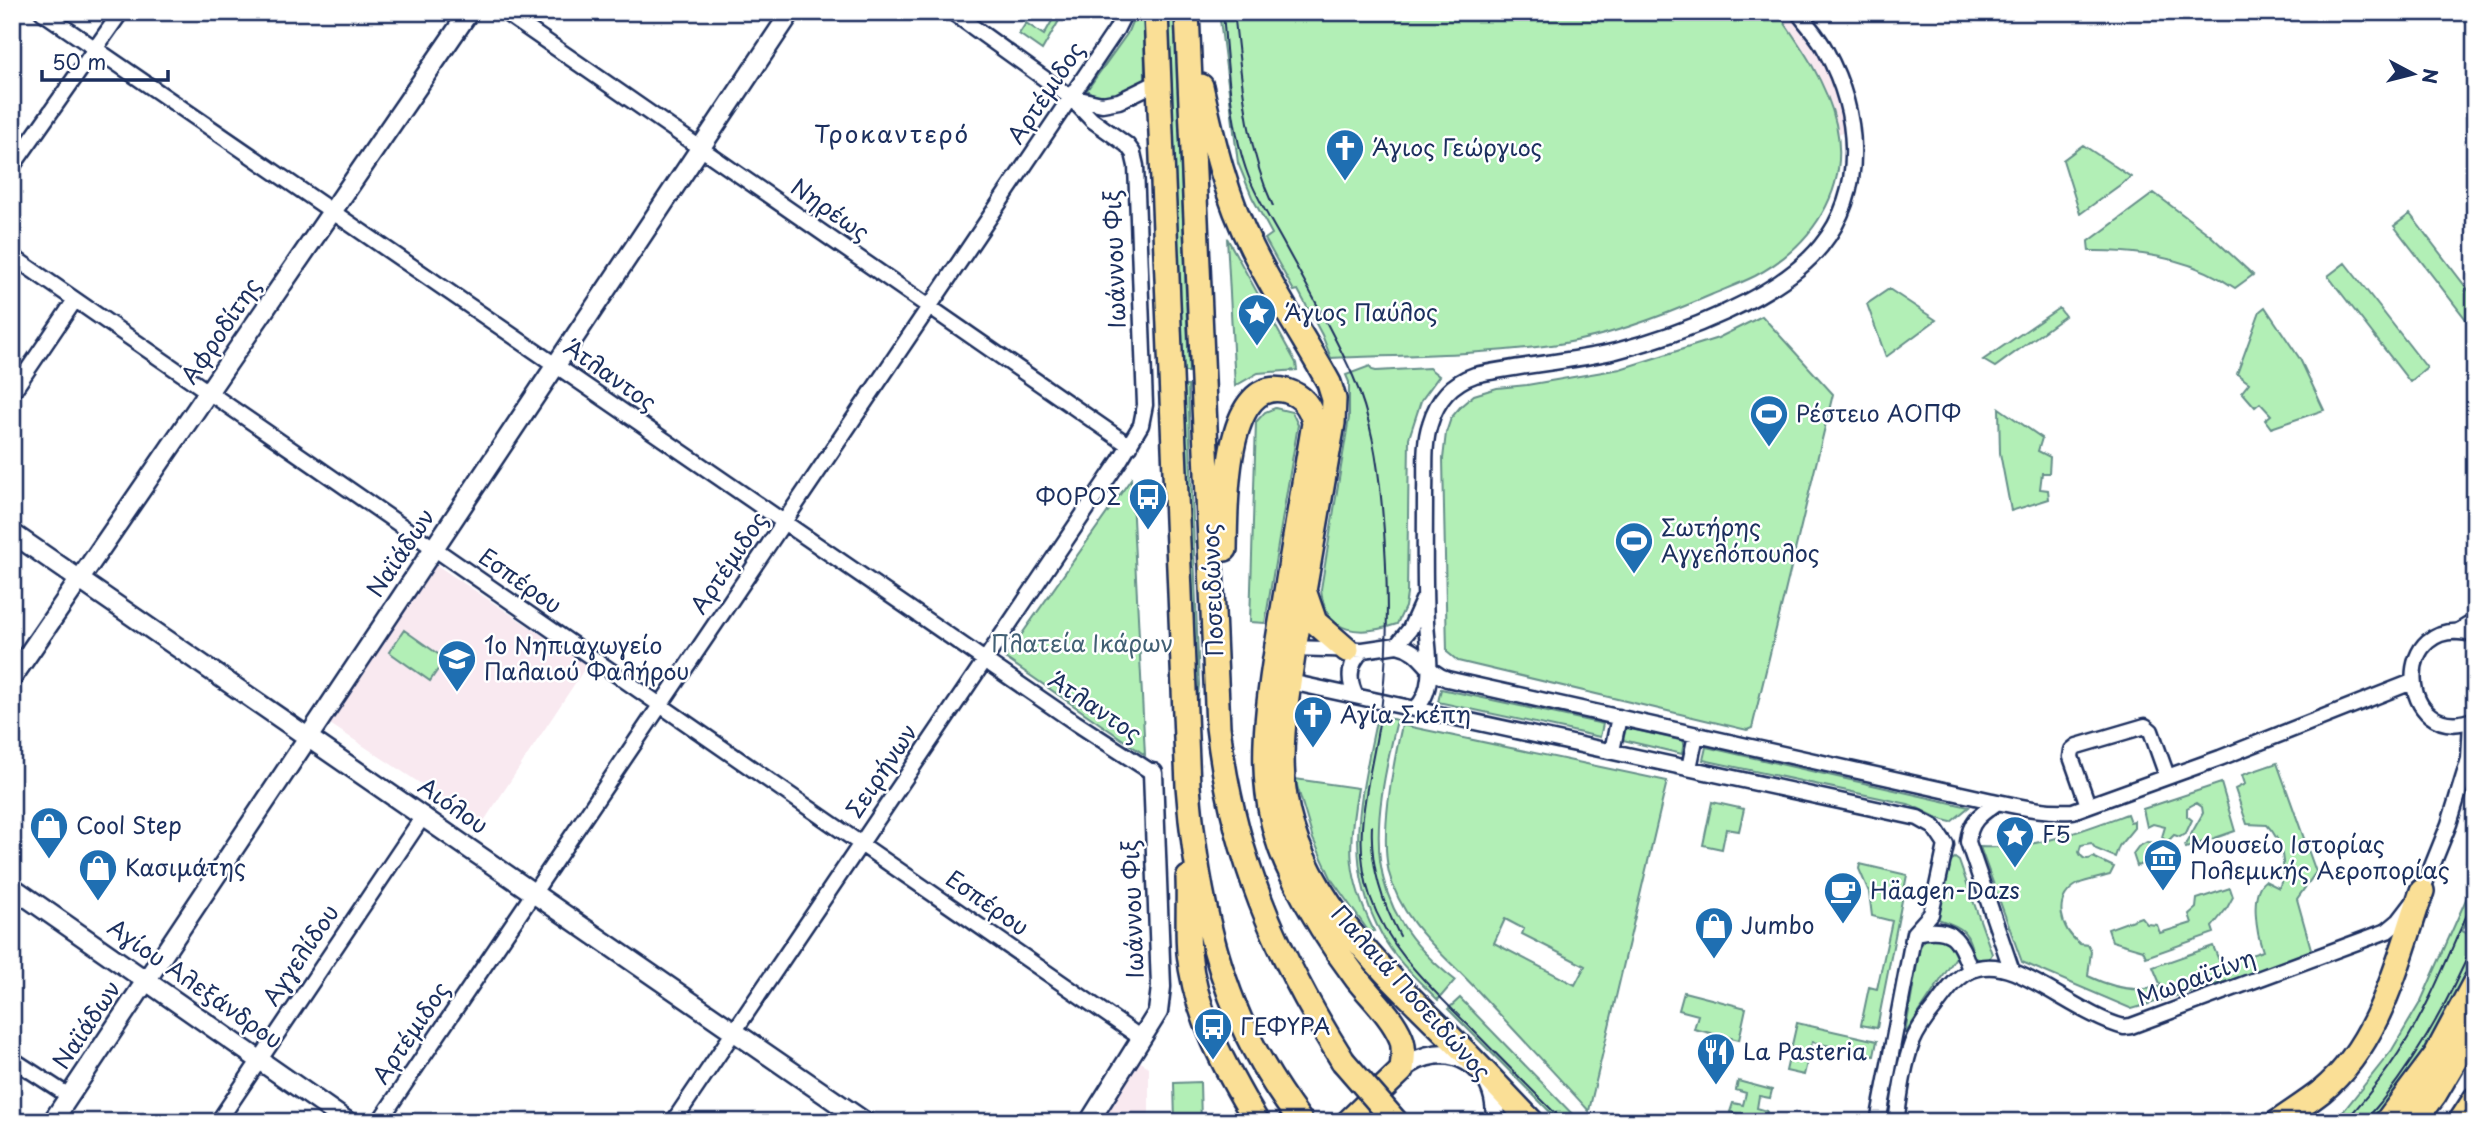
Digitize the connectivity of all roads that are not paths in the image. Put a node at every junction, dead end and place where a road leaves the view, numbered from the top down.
1 (42, 12) edge
2 (121, 12) edge
3 (469, 12) edge
4 (504, 12) edge
5 (791, 12) edge
6 (951, 12) edge
7 (1125, 12) edge
8 (1156, 12) edge
9 (1798, 12) edge
10 (1188, 20) edge
11 (95, 49) junction
12 (1160, 82) junction
13 (1070, 97) junction
14 (700, 148) junction
15 (12, 167) edge
16 (332, 212) junction
17 (12, 256) edge
18 (75, 300) junction
19 (929, 306) junction
20 (556, 365) junction
21 (208, 392) junction
22 (12, 393) edge
23 (1130, 446) junction
24 (784, 522) junction
25 (12, 533) edge
26 (434, 548) junction
27 (80, 579) junction
28 (1304, 590) junction
29 (1424, 596) junction
30 (2475, 621) edge
31 (2457, 632) junction
32 (2475, 635) edge
33 (1396, 645) junction
34 (1286, 647) junction
35 (1355, 650) junction
36 (985, 659) junction
37 (1429, 668) junction
38 (12, 678) edge
39 (1280, 680) junction
40 (2412, 682) junction
41 (1356, 696) junction
42 (660, 705) junction
43 (1415, 709) junction
44 (1619, 717) junction
45 (2473, 720) edge
46 (1218, 727) junction
47 (1696, 735) junction
48 (309, 736) junction
49 (1612, 751) junction
50 (1187, 756) junction
51 (1689, 768) junction
52 (1153, 773) joint
53 (2167, 776) junction
54 (1998, 802) junction
55 (2088, 805) junction
56 (424, 815) junction
57 (1968, 842) junction
58 (861, 844) junction
59 (1946, 845) junction
60 (12, 887) edge
61 (2422, 891) junction
62 (534, 892) junction
63 (1914, 933) junction
64 (1970, 970) junction
65 (2012, 971) junction
66 (147, 980) junction
67 (2475, 982) edge
68 (2475, 1026) edge
69 (734, 1031) junction
70 (1141, 1038) junction
71 (12, 1059) edge
72 (259, 1059) junction
73 (1888, 1065) junction
74 (1905, 1069) junction
75 (1402, 1070) junction
76 (1481, 1070) junction
77 (69, 1096) junction
78 (2475, 1099) edge
79 (1295, 1114) edge
80 (52, 1122) edge
81 (218, 1122) edge
82 (348, 1122) edge
83 (379, 1122) edge
84 (673, 1122) edge
85 (865, 1122) edge
86 (1088, 1122) edge
87 (1257, 1122) edge
88 (1348, 1122) edge
89 (1396, 1122) edge
90 (1495, 1122) edge
91 (1532, 1122) edge
92 (1878, 1122) edge
93 (1896, 1122) edge
94 (2278, 1122) edge
95 (2386, 1122) edge
96 (2414, 1122) edge
97 (2460, 1122) edge

1 - 11 street, Άτλαντος
2 - 11 street
3 - 16 street, Αφροδίτης
4 - 14 street, Νηρέως
5 - 14 street, Ναϊάδων
6 - 13 street
7 - 13 street, Αρτέμιδος
8 - 12 main road, Ποσειδώνος
9 - 29 street
10 - 28 main road
10 - 46 main road, Ποσειδώνος
11 - 15 street
11 - 16 street, Άτλαντος
12 - 13 street
12 - 50 main road, Ποσειδώνος
13 - 19 street, Αρτέμιδος
13 - 23 street, Ιωάννου Φιξ
14 - 19 street, Νηρέως
14 - 20 street, Ναϊάδων
16 - 20 street, Άτλαντος
16 - 21 street, Αφροδίτης
17 - 18 street, Εσπέρου
18 - 21 street, Εσπέρου
18 - 22 street
19 - 23 street, Νηρέως
19 - 24 street, Αρτέμιδος
20 - 24 street, Άτλαντος
20 - 26 street, Ναϊάδων
21 - 26 street, Εσπέρου
21 - 27 street, Αφροδίτης
23 - 36 street, Σειρήνων
24 - 36 street, Άτλαντος
24 - 42 street, Αρτέμιδος
25 - 27 street, Αιόλου
26 - 42 street, Εσπέρου
26 - 48 street, Ναϊάδων
27 - 38 street, Αφροδίτης
27 - 48 street, Αιόλου
28 - 34 main road
28 - 35 main road
29 - 33 street
29 - 37 street
30 - 31 street
31 - 32 street
31 - 40 street
33 - 35 street
33 - 37 street
34 - 35 street
34 - 39 main road, Παλαιά Ποσειδώνος
34 - 46 main road
35 - 41 street
36 - 52 street, Άτλαντος
36 - 58 street, Σειρήνων
37 - 43 street
37 - 44 street
39 - 41 street
39 - 75 main road, Παλαιά Ποσειδώνος
39 - 76 main road, Παλαιά Ποσειδώνος
40 - 45 street
40 - 53 street
41 - 43 street
42 - 58 street, Εσπέρου
42 - 62 street, Αρτέμιδος
43 - 49 street
44 - 47 street
44 - 49 street
45 - 61 street, Μωραϊτίνη
46 - 89 main road, Ποσειδώνος, bridge
47 - 51 street
47 - 54 street
48 - 56 street, Αιόλου
48 - 66 street, Ναϊάδων
49 - 51 street
50 - 79 main road, Ποσειδώνος
50 - 87 main road
51 - 59 street
52 - 70 street, Ιωάννου Φιξ
53 - 55 street
53 - 55 street
54 - 55 street
54 - 57 street
56 - 62 street, Αιόλου
56 - 72 street, Αγγελίδου
57 - 59 street
57 - 65 street
58 - 69 street, Σειρήνων
58 - 70 street, Εσπέρου
59 - 63 street
60 - 66 street, Αγίου Αλεξάνδρου
61 - 65 street, Μωραϊτίνη
61 - 94 main road
62 - 69 street, Αιόλου
62 - 83 street, Αρτέμιδος
63 - 64 street
63 - 73 street
64 - 65 street, Μωραϊτίνη
64 - 74 street
66 - 72 street, Αγίου Αλεξάνδρου
66 - 77 street, Ναϊάδων
67 - 95 main road
68 - 96 main road
69 - 84 street, Σειρήνων
69 - 85 street, Αιόλου
70 - 86 street, Ιωάννου Φιξ
71 - 77 street
72 - 81 street, Αγγελίδου
72 - 82 street, Αγίου Αλεξάνδρου
73 - 74 street
73 - 92 street
74 - 93 street
75 - 76 street
75 - 88 main road
76 - 90 street
76 - 91 main road, Παλαιά Ποσειδώνος
77 - 80 street, Ναϊάδων
78 - 97 main road

